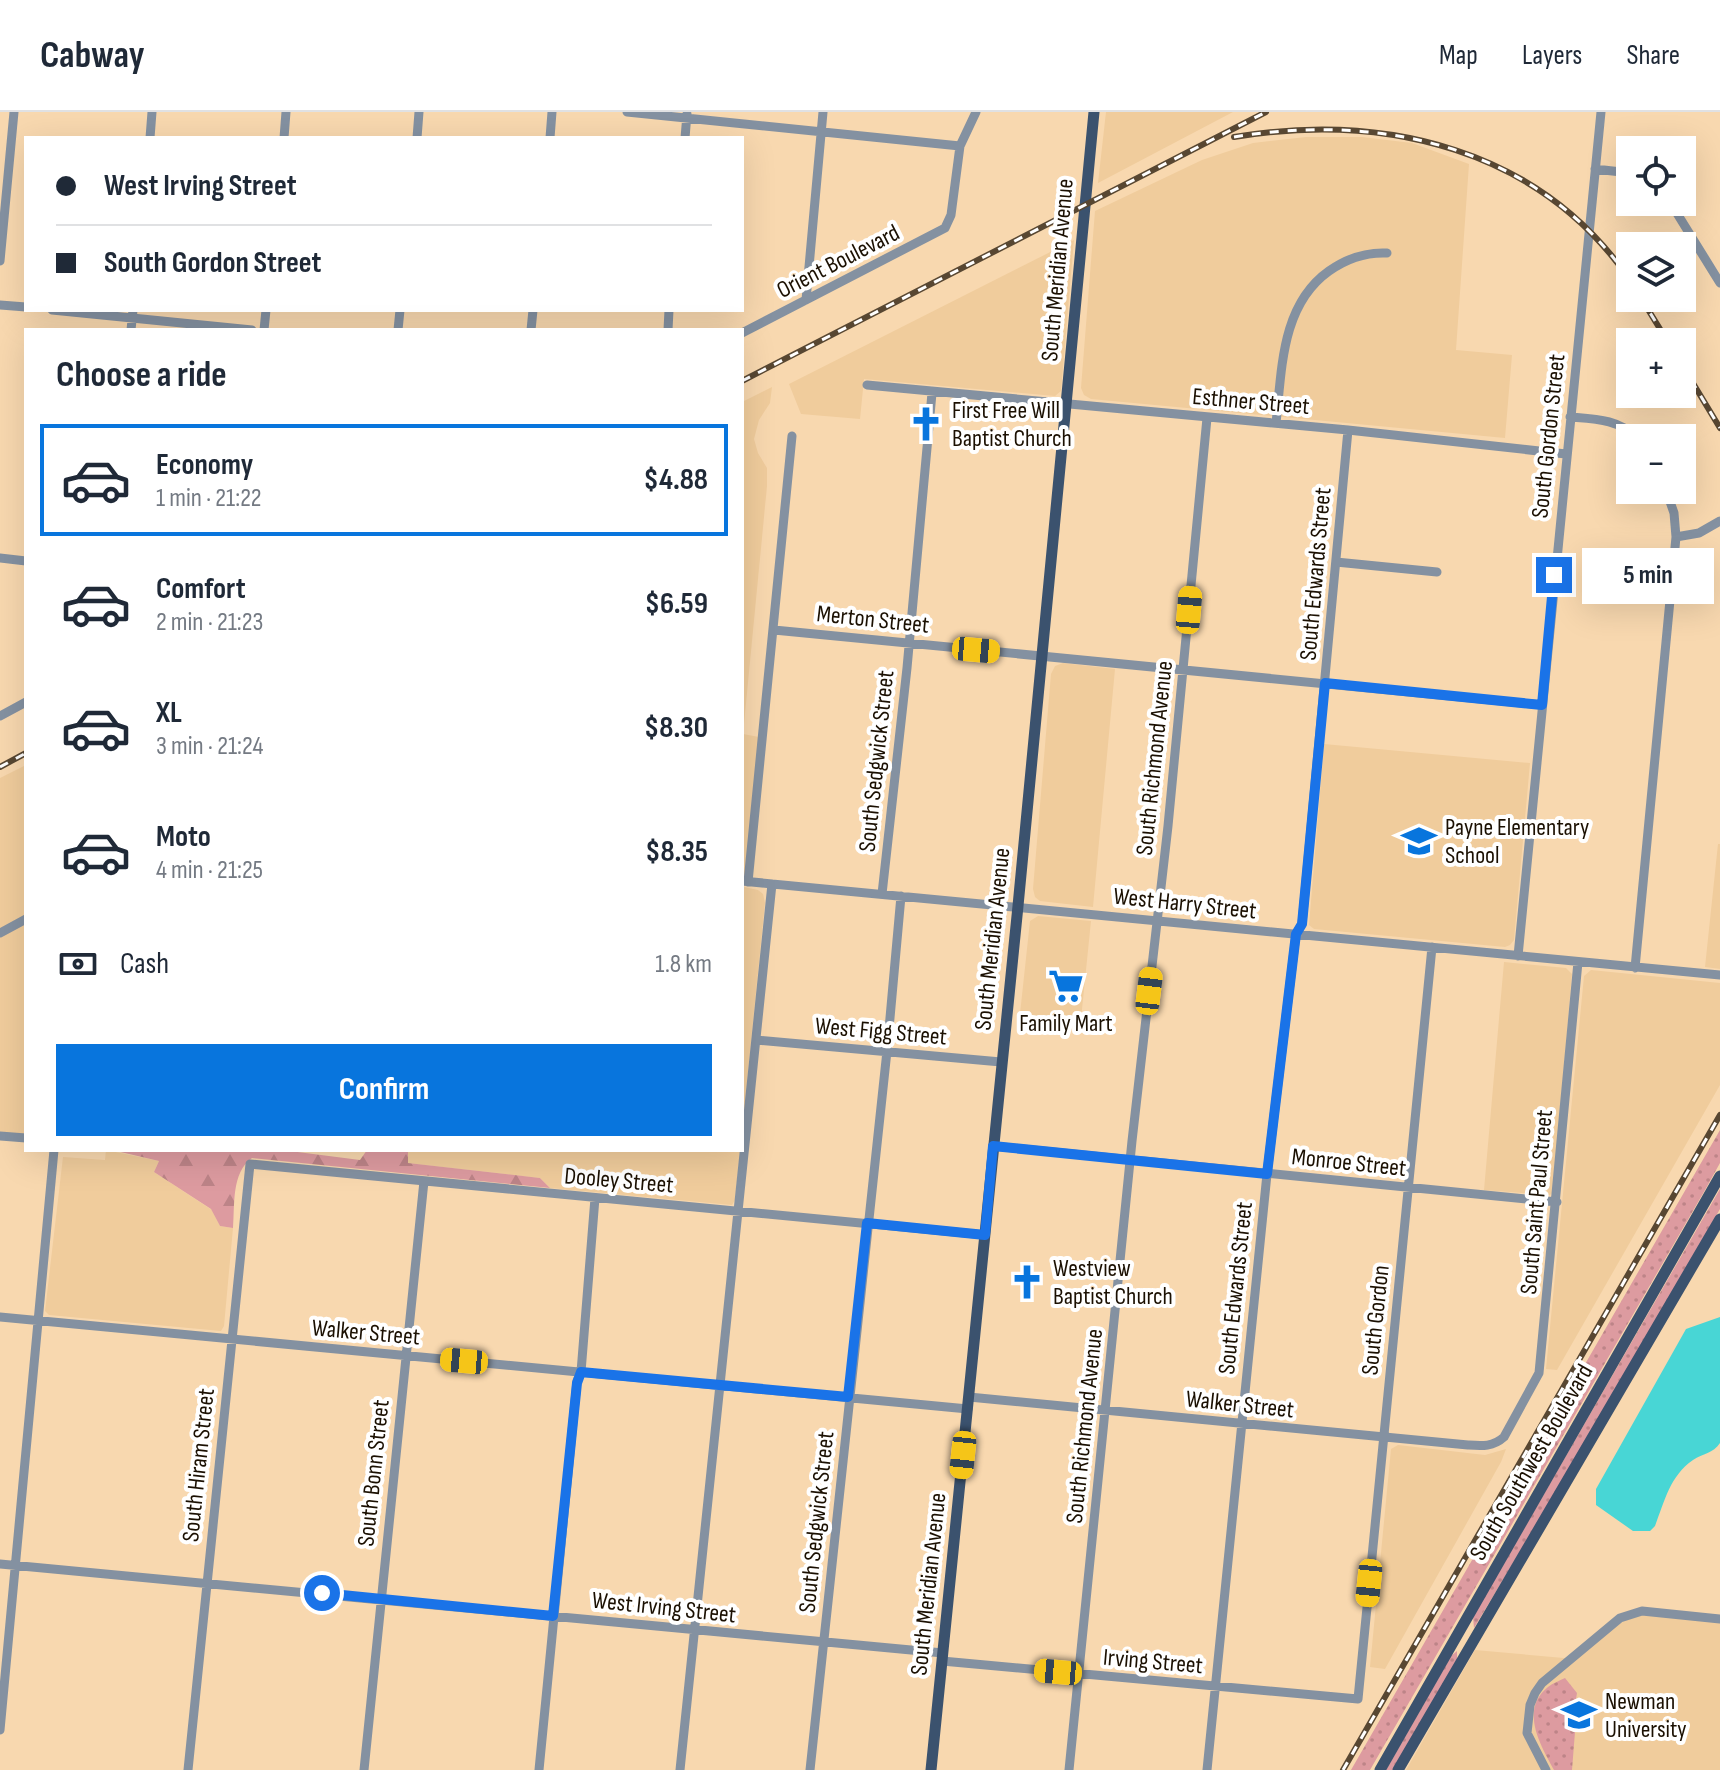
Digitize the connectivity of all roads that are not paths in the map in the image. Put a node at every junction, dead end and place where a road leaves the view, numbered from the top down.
1 (14, 112) edge
2 (152, 112) edge
3 (286, 112) edge
4 (419, 112) edge
5 (552, 112) edge
6 (627, 112) edge
7 (823, 112) edge
8 (976, 112) edge
9 (1094, 112) edge
10 (1601, 112) edge
11 (687, 115) edge
12 (821, 131) junction
13 (150, 136) edge
14 (284, 136) edge
15 (417, 136) edge
16 (550, 136) edge
17 (685, 136) edge
18 (960, 146) junction
19 (1595, 169) junction
20 (1616, 171) edge
21 (1679, 216) edge
22 (1387, 253) dead end
23 (0, 261) edge
24 (1720, 283) edge
25 (806, 300) junction
26 (0, 305) edge
27 (24, 307) edge
28 (92, 312) edge
29 (132, 314) edge
30 (237, 328) edge
31 (744, 332) edge
32 (867, 385) dead end
33 (932, 393) junction
34 (1066, 405) junction
35 (1570, 417) junction
36 (1207, 418) junction
37 (1276, 423) junction
38 (1616, 424) edge
39 (1348, 430) junction
40 (792, 436) dead end
41 (1566, 454) junction
42 (1671, 504) edge
43 (1720, 521) edge
44 (1676, 537) junction
45 (0, 558) edge
46 (24, 561) edge
47 (1336, 562) junction
48 (1437, 572) dead end
49 (774, 630) junction
50 (909, 643) junction
51 (1042, 656) junction
52 (1183, 669) junction
53 (1325, 683) junction
54 (24, 703) edge
55 (1542, 705) junction
56 (0, 716) edge
57 (745, 882) edge
58 (772, 884) junction
59 (882, 894) junction
60 (901, 896) junction
61 (1018, 906) junction
62 (24, 920) edge
63 (1157, 920) junction
64 (0, 933) edge
65 (1296, 934) junction
66 (1432, 947) junction
67 (1518, 956) junction
68 (1578, 962) junction
69 (1635, 968) junction
70 (1720, 975) edge
71 (756, 1040) junction
72 (887, 1051) junction
73 (1001, 1062) junction
74 (0, 1136) edge
75 (24, 1138) edge
76 (993, 1146) junction
77 (54, 1152) edge
78 (1130, 1160) junction
79 (250, 1164) joint
80 (1267, 1174) junction
81 (1720, 1176) edge
82 (424, 1181) junction
83 (1408, 1188) junction
84 (595, 1198) junction
85 (1557, 1202) junction
86 (739, 1211) junction
87 (1720, 1219) edge
88 (867, 1223) junction
89 (985, 1235) junction
90 (0, 1317) edge
91 (39, 1321) junction
92 (231, 1339) junction
93 (405, 1356) junction
94 (581, 1372) junction
95 (721, 1385) junction
96 (848, 1397) junction
97 (968, 1403) junction
98 (1106, 1411) junction
99 (1242, 1424) junction
100 (1504, 1437) joint
101 (1383, 1438) junction
102 (0, 1564) edge
103 (15, 1565) junction
104 (206, 1581) junction
105 (380, 1599) junction
106 (553, 1616) junction
107 (1720, 1619) edge
108 (694, 1630) junction
109 (823, 1642) junction
110 (942, 1657) junction
111 (1080, 1674) junction
112 (1216, 1687) junction
113 (1358, 1697) joint
114 (0, 1730) edge
115 (188, 1770) edge
116 (364, 1770) edge
117 (539, 1770) edge
118 (680, 1770) edge
119 (810, 1770) edge
120 (931, 1770) edge
121 (1069, 1770) edge
122 (1207, 1770) edge
123 (1380, 1770) edge
124 (1398, 1770) edge
125 (1546, 1770) edge

1 - 23 street
2 - 13 street
3 - 14 street
4 - 15 street
5 - 16 street
6 - 11 street
7 - 12 street
8 - 18 street
9 - 34 main road, South Meridian Avenue
10 - 19 street, South Gordon Street
11 - 12 street
11 - 17 street
12 - 18 street
12 - 25 street
18 - 25 street, Orient Boulevard
19 - 20 street
19 - 35 street, South Gordon Street
21 - 24 street
22 - 37 street
25 - 31 street, Orient Boulevard
26 - 27 street
28 - 29 street
29 - 30 street
32 - 33 street, Esthner Street
33 - 34 street, Esthner Street
33 - 50 street, South Sedgwick Street
34 - 36 street, Esthner Street
34 - 51 main road, South Meridian Avenue
35 - 38 street
35 - 41 street, South Gordon Street
36 - 37 street, Esthner Street
36 - 52 street, South Richmond Avenue
37 - 39 street, Esthner Street
39 - 41 street, Esthner Street
39 - 47 street, South Edwards Street
40 - 49 street
41 - 55 street, South Gordon Street
42 - 44 street
43 - 44 street
44 - 69 street
45 - 46 street
47 - 48 street
47 - 53 street, South Edwards Street
49 - 50 street, Merton Street
49 - 57 street
50 - 51 street, Merton Street
50 - 59 street, South Sedgwick Street
51 - 52 street, Merton Street
51 - 61 main road, South Meridian Avenue
52 - 53 street, Merton Street
52 - 63 street, South Richmond Avenue
53 - 55 street, Merton Street
53 - 65 street, South Edwards Street
54 - 56 street
55 - 67 street, South Gordon Street
57 - 58 street, West Harry Street
58 - 59 street, West Harry Street
58 - 71 street
59 - 60 street, West Harry Street
60 - 61 street, West Harry Street
60 - 72 street, South Sedgwick Street
61 - 63 street, West Harry Street
61 - 73 main road, South Meridian Avenue
62 - 64 street
63 - 65 street, West Harry Street
63 - 78 street, South Richmond Avenue
65 - 66 street, West Harry Street
65 - 80 street, South Edwards Street
66 - 67 street, West Harry Street
66 - 83 street, South Gordon
67 - 68 street, West Harry Street
68 - 69 street, West Harry Street
68 - 85 street, South Saint Paul Street
69 - 70 street, West Harry Street
71 - 72 street, West Figg Street
71 - 86 street
72 - 73 street, West Figg Street
72 - 88 street, South Sedgwick Street
73 - 76 main road, South Meridian Avenue
74 - 75 street
76 - 78 street, Monroe Street
76 - 89 main road, South Meridian Avenue
77 - 91 street
78 - 80 street, Monroe Street
78 - 98 street, South Richmond Avenue
79 - 82 street, Dooley Street
79 - 92 street, South Hiram Street
80 - 83 street, Monroe Street
80 - 99 street, South Edwards Street
81 - 123 main road, South Southwest Boulevard
82 - 84 street, Dooley Street
82 - 93 street, South Bonn Street
83 - 85 street, Monroe Street
83 - 101 street, South Gordon
84 - 86 street, Dooley Street
84 - 94 street
85 - 100 street, South Saint Paul Street
86 - 88 street, Dooley Street
86 - 95 street
87 - 124 main road, South Southwest Boulevard
88 - 89 street, Dooley Street
88 - 96 street, South Sedgwick Street
89 - 97 main road, South Meridian Avenue
90 - 91 street, Walker Street
91 - 92 street, Walker Street
91 - 103 street
92 - 93 street, Walker Street
92 - 104 street, South Hiram Street
93 - 94 street, Walker Street
93 - 105 street, South Bonn Street
94 - 95 street, Walker Street
94 - 106 street
95 - 96 street, Walker Street
95 - 108 street
96 - 97 street, Walker Street
96 - 109 street, South Sedgwick Street
97 - 98 street, Walker Street
97 - 110 main road, South Meridian Avenue
98 - 99 street, Walker Street
98 - 111 street, South Richmond Avenue
99 - 101 street, Walker Street
99 - 112 street, South Edwards Street
100 - 101 street, Walker Street
101 - 113 street, South Gordon
102 - 103 street, West Irving Street
103 - 104 street, West Irving Street
103 - 114 street
104 - 105 street, West Irving Street
104 - 115 street, South Hiram Street
105 - 106 street, West Irving Street
105 - 116 street, South Bonn Street
106 - 108 street, West Irving Street
106 - 117 street
107 - 125 street
108 - 109 street, West Irving Street
108 - 118 street
109 - 110 street, West Irving Street
109 - 119 street, South Sedgwick Street
110 - 111 street, Irving Street
110 - 120 main road, South Meridian Avenue
111 - 112 street, Irving Street
111 - 121 street, South Richmond Avenue
112 - 113 street, Irving Street
112 - 122 street, South Edwards Street

